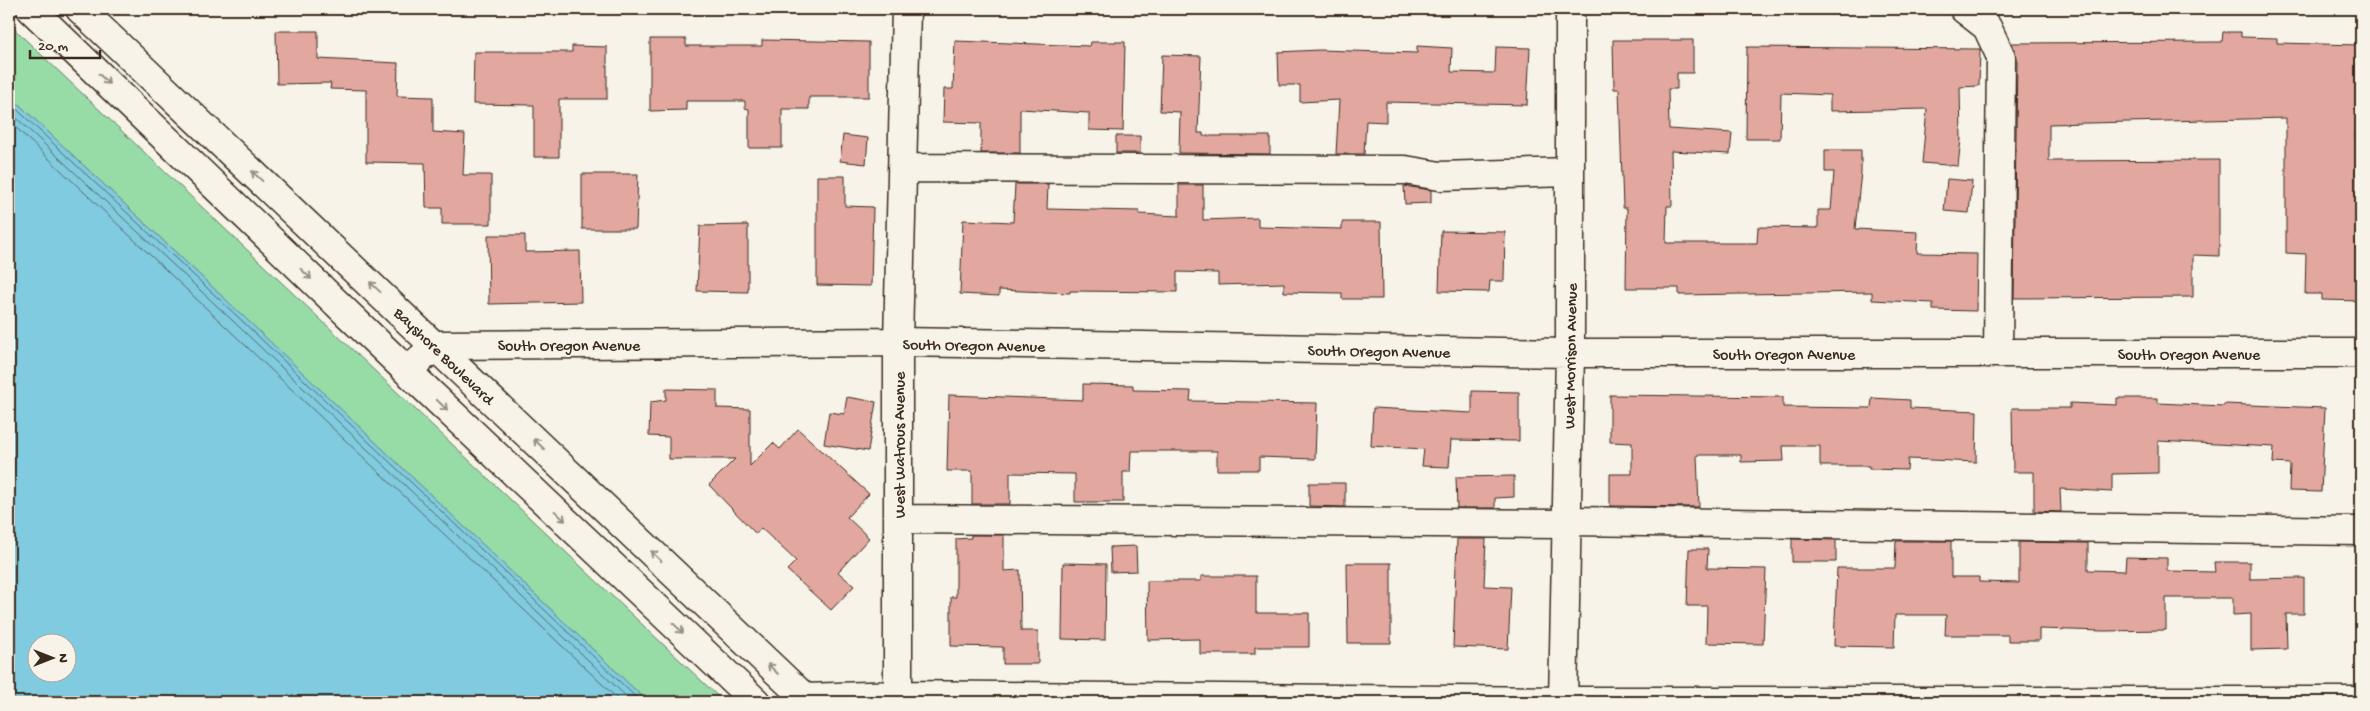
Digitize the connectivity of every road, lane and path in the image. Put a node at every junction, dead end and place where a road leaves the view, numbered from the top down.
1 (31, 9) edge
2 (80, 9) edge
3 (906, 9) edge
4 (1570, 9) edge
5 (1964, 9) edge
6 (902, 168) junction
7 (1570, 172) junction
8 (898, 342) junction
9 (436, 345) junction
10 (1570, 353) junction
11 (1998, 353) junction
12 (2361, 353) edge
13 (407, 371) junction
14 (898, 519) junction
15 (1567, 522) junction
16 (2361, 531) edge
17 (898, 699) edge
18 (1100, 699) edge
19 (807, 700) edge
20 (2361, 701) edge
21 (756, 702) edge
22 (1563, 702) edge

1 -> 13 street
9 -> 2 street, Bayshore Boulevard
3 - 6 street, West Watrous Avenue
4 - 7 street, West Morrison Avenue
5 - 11 street
6 - 7 street
6 - 8 street, West Watrous Avenue
7 - 10 street, West Morrison Avenue
8 - 9 street, South Oregon Avenue
8 - 10 street, South Oregon Avenue
8 - 14 street, West Watrous Avenue
9 - 13 street
19 -> 9 street, Bayshore Boulevard
10 - 11 street, South Oregon Avenue
10 - 15 street, West Morrison Avenue
11 - 12 street, South Oregon Avenue
13 -> 21 street
14 - 15 street
14 - 17 street, West Watrous Avenue
15 - 16 street
15 - 22 street, West Morrison Avenue
17 - 18 street
17 - 19 street
18 - 22 street
20 - 22 street

